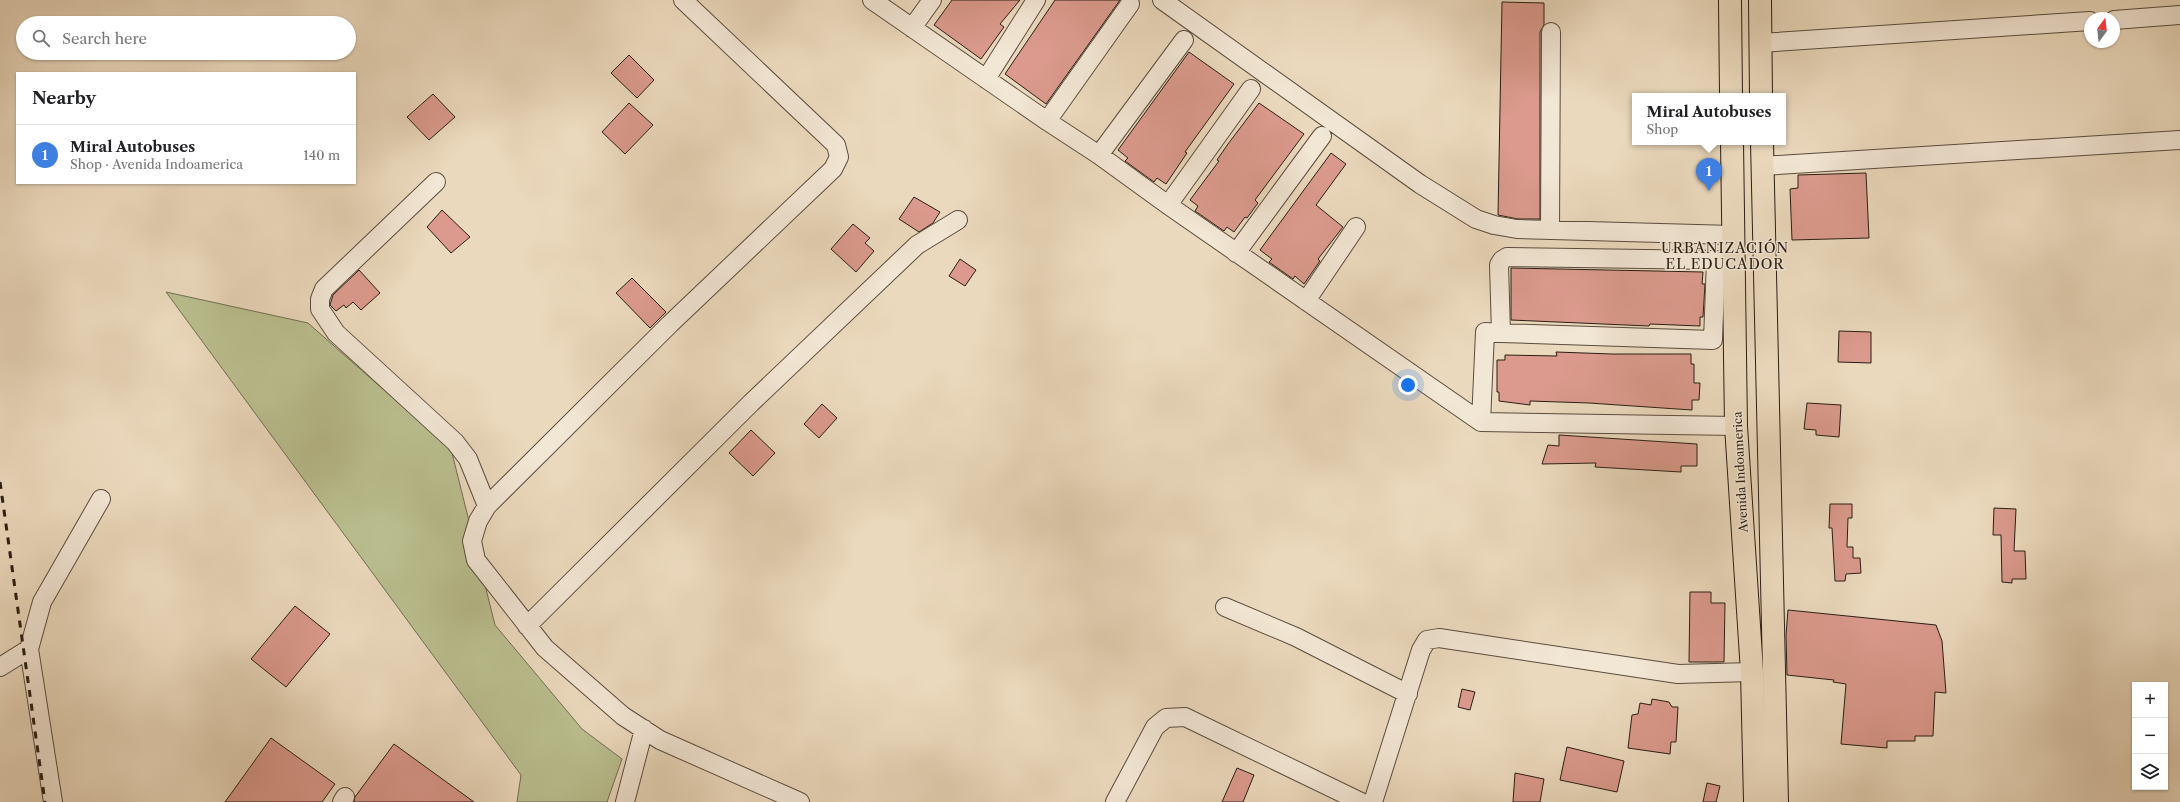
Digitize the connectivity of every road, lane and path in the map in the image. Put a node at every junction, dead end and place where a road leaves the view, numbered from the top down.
1 (683, 0) edge
2 (872, 0) edge
3 (932, 0) edge
4 (1036, 0) edge
5 (1162, 0) edge
6 (1730, 0) edge
7 (1760, 0) edge
8 (1130, 4) dead end
9 (2180, 15) edge
10 (2120, 20) edge
11 (2084, 21) edge
12 (912, 28) junction
13 (1551, 32) dead end
14 (1184, 40) dead end
15 (1760, 43) junction
16 (986, 79) junction
17 (1251, 89) dead end
18 (1731, 93) edge
19 (1761, 93) edge
20 (1047, 121) junction
21 (1322, 136) dead end
22 (2180, 140) edge
23 (1732, 145) edge
24 (1762, 145) edge
25 (1099, 155) junction
26 (1762, 166) junction
27 (436, 182) dead end
28 (1168, 205) junction
29 (958, 220) dead end
30 (1356, 228) dead end
31 (1550, 230) junction
32 (1733, 235) junction
33 (1236, 253) junction
34 (1306, 301) junction
35 (1501, 333) junction
36 (1481, 422) junction
37 (1736, 426) junction
38 (101, 498) dead end
39 (487, 506) junction
40 (1224, 607) dead end
41 (528, 626) junction
42 (29, 649) junction
43 (0, 668) edge
44 (1752, 672) junction
45 (1408, 694) junction
46 (644, 729) junction
47 (53, 802) edge
48 (625, 802) edge
49 (800, 802) edge
50 (1115, 802) edge
51 (1361, 802) edge
52 (1372, 802) edge
53 (1755, 802) edge
54 (1777, 802) edge

1 - 39 street
2 - 12 street
3 - 12 street
4 - 16 street
5 - 31 street
6 - 18 main road
7 - 15 main road
8 - 20 street
9 - 10 street
11 - 15 street
12 - 16 street
13 - 31 street
14 - 25 street
15 - 19 main road
16 - 20 street
17 - 28 street
20 - 25 street
21 - 33 street
22 - 26 street
23 - 32 main road, Avenida Indoamerica
24 - 26 main road
25 - 28 street
26 - 54 main road
27 - 39 street
28 - 33 street
29 - 41 street
30 - 34 street
31 - 32 street
32 - 37 main road, Avenida Indoamerica
33 - 34 street
34 - 36 street
35 - 35 street
35 - 36 street
36 - 37 street
37 - 44 main road, Avenida Indoamerica
38 - 42 street
39 - 41 street
40 - 45 street
41 - 46 street
42 - 43 street
42 - 47 street
44 - 45 street
44 - 53 main road, Avenida Indoamerica
45 - 52 street
46 - 48 street
46 - 49 street
50 - 51 street

